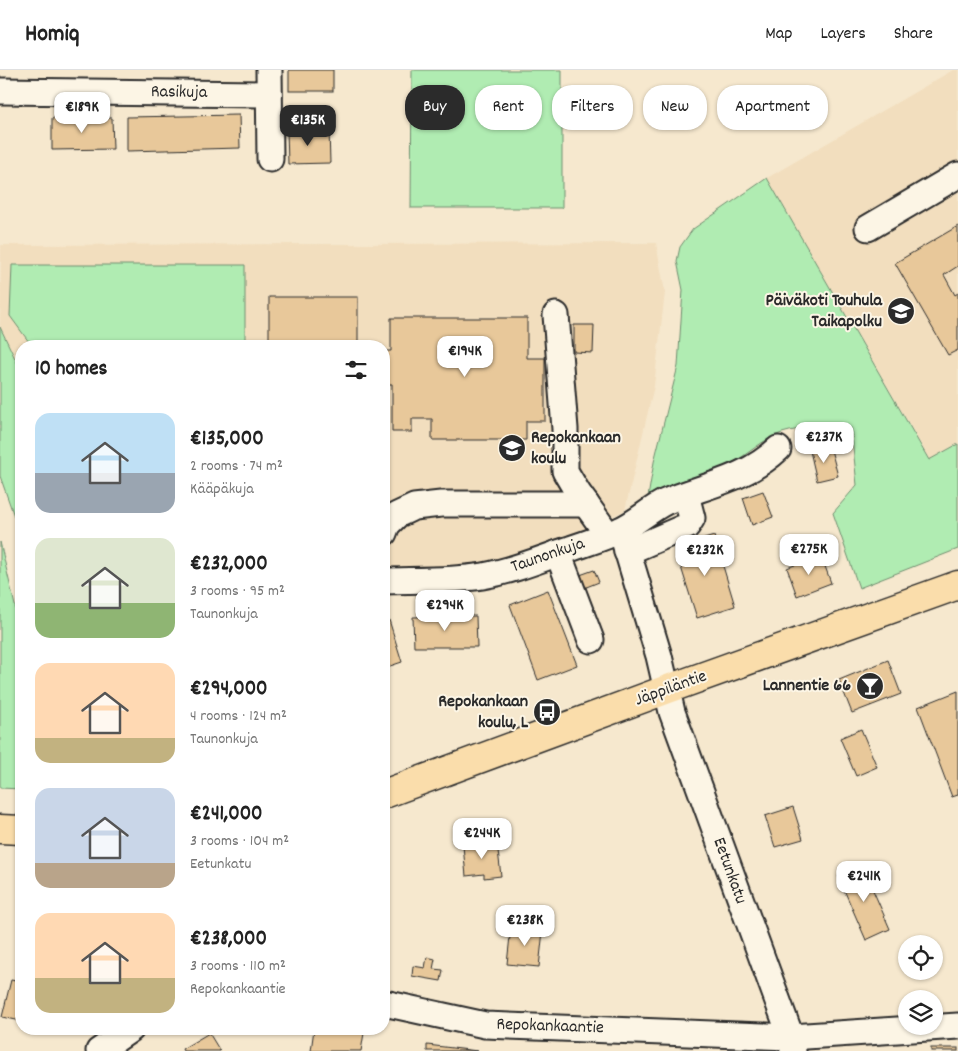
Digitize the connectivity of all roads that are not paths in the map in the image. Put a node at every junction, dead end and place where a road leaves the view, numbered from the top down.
1 (269, 82) edge
2 (0, 91) edge
3 (270, 159) dead end
4 (958, 175) edge
5 (868, 228) dead end
6 (556, 315) dead end
7 (778, 448) dead end
8 (586, 504) junction
9 (390, 522) edge
10 (618, 539) junction
11 (558, 553) junction
12 (390, 581) edge
13 (958, 586) edge
14 (591, 640) dead end
15 (668, 689) junction
16 (390, 792) edge
17 (0, 829) edge
18 (15, 830) edge
19 (390, 1005) edge
20 (958, 1026) edge
21 (122, 1035) edge
22 (792, 1044) edge
23 (99, 1051) edge

1 - 2 street, Rasikuja
1 - 3 street
4 - 5 street
6 - 8 street
7 - 10 street, Taunonkuja
8 - 9 street
8 - 10 street
10 - 11 street, Taunonkuja
10 - 15 street
11 - 12 street, Taunonkuja
11 - 14 street
13 - 15 main road, Jäppiläntie
15 - 16 main road, Jäppiläntie
15 - 22 street, Eetunkatu
17 - 18 main road
19 - 22 street, Repokankaantie
20 - 22 street, Repokankaantie
21 - 23 street

